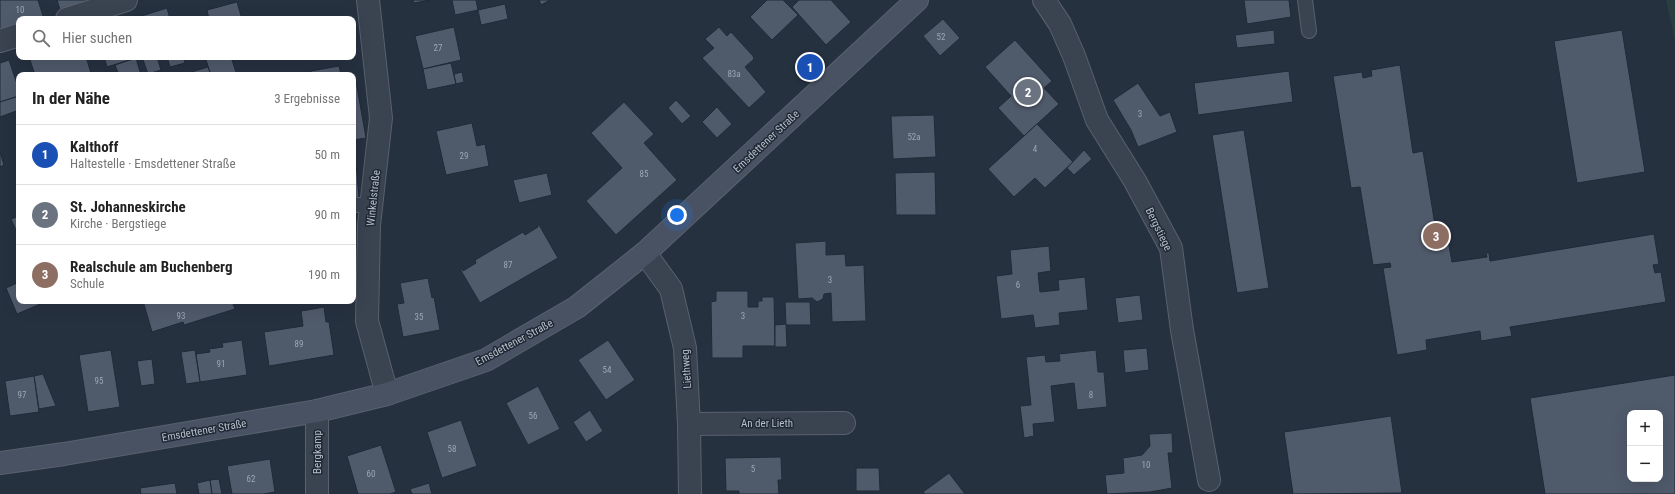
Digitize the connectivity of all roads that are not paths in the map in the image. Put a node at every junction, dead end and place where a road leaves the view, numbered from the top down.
1 (126, 0) edge
2 (368, 0) edge
3 (917, 0) edge
4 (1044, 0) edge
5 (1305, 0) edge
6 (76, 16) edge
7 (1309, 31) dead end
8 (16, 35) edge
9 (0, 41) edge
10 (362, 205) edge
11 (646, 253) junction
12 (387, 394) junction
13 (317, 411) junction
14 (844, 423) dead end
15 (690, 424) junction
16 (0, 463) edge
17 (1209, 480) dead end
18 (317, 494) edge
19 (690, 494) edge

1 - 6 street
2 - 10 street, Winkelstraße
3 - 11 main road, Emsdettener Straße
4 - 17 street, Bergstiege
5 - 7 lane
8 - 9 street
10 - 12 street, Winkelstraße
11 - 12 main road, Emsdettener Straße
11 - 15 street, Liethweg
12 - 13 main road, Emsdettener Straße
13 - 16 main road, Emsdettener Straße
13 - 18 street, Bergkamp
14 - 15 street, An der Lieth
15 - 19 street, Liethweg

